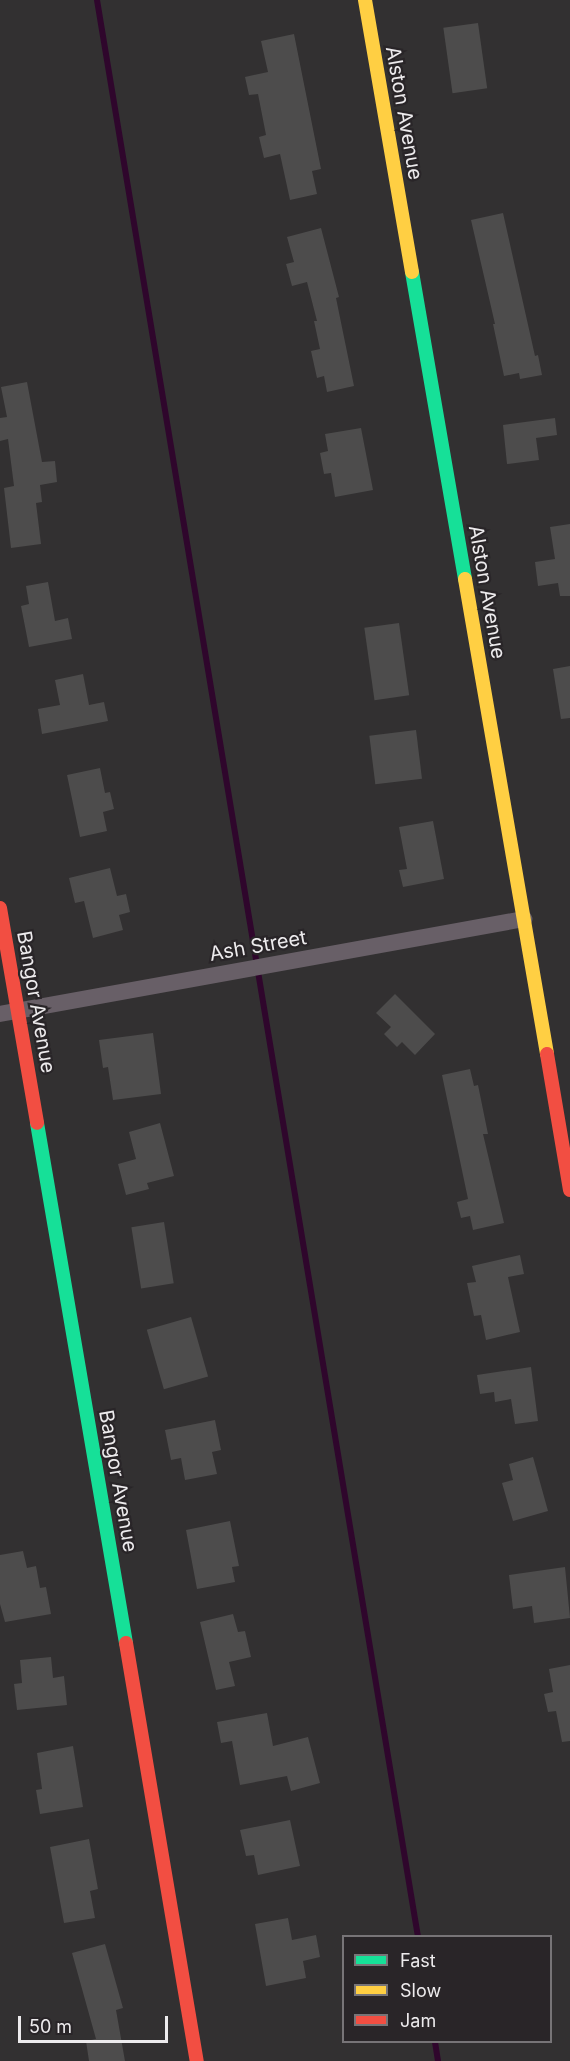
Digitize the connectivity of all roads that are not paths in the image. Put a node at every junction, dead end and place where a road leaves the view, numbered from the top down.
1 (365, 0) edge
2 (0, 908) edge
3 (524, 919) junction
4 (18, 1011) junction
5 (0, 1014) edge
6 (570, 1191) edge
7 (197, 2061) edge

1 - 3 street, Alston Avenue
2 - 4 street, Bangor Avenue
3 - 4 street, Ash Street
3 - 6 street, Alston Avenue
4 - 5 street, Ash Street
4 - 7 street, Bangor Avenue

